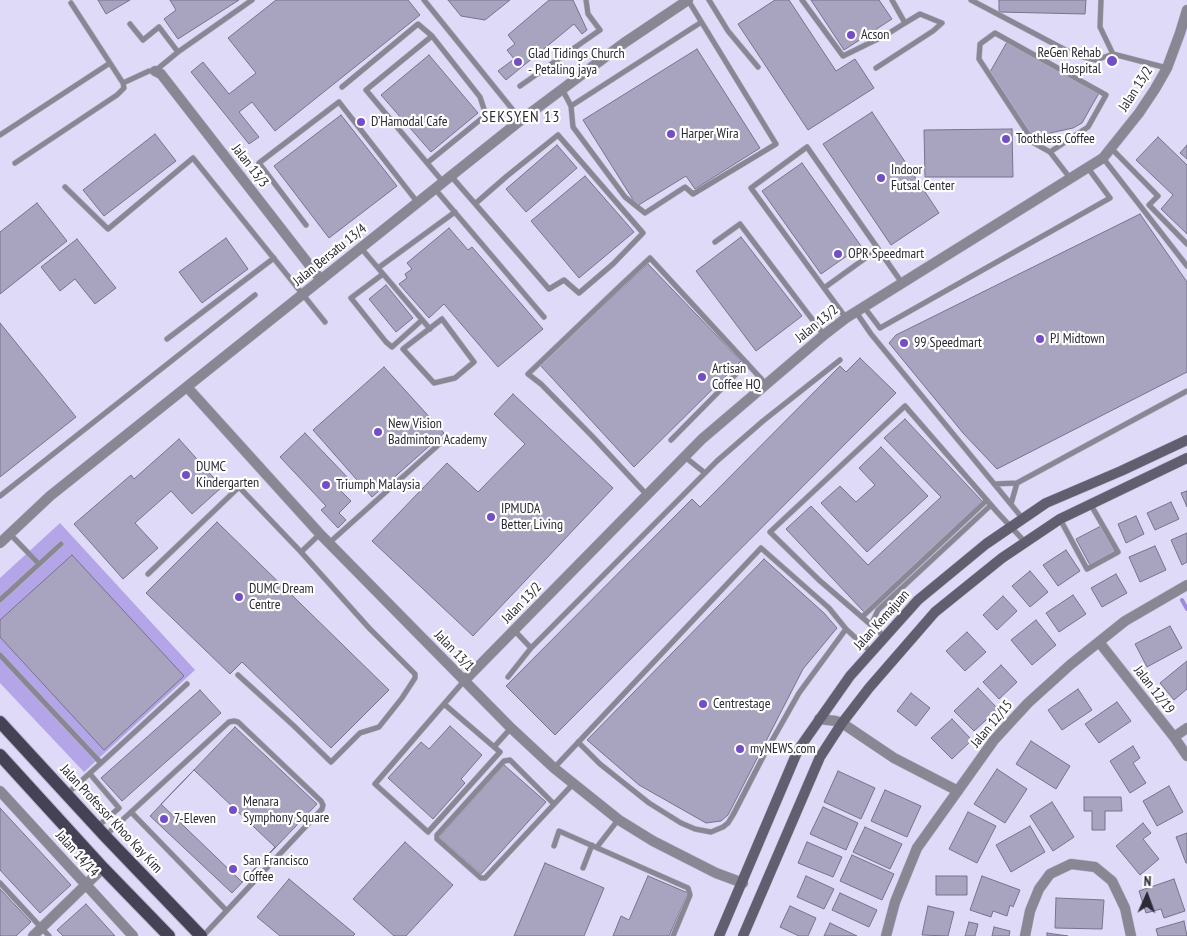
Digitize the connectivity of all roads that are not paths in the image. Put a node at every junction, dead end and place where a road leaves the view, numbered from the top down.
1 (252, 0) edge
2 (424, 0) edge
3 (586, 0) edge
4 (688, 0) edge
5 (708, 0) edge
6 (802, 0) edge
7 (892, 0) edge
8 (971, 0) edge
9 (1100, 0) edge
10 (71, 3) dead end
11 (1187, 10) edge
12 (700, 23) junction
13 (905, 23) junction
14 (130, 24) dead end
15 (432, 36) junction
16 (178, 52) junction
17 (1113, 54) junction
18 (110, 63) junction
19 (758, 67) dead end
20 (876, 68) dead end
21 (1167, 68) junction
22 (155, 71) junction
23 (123, 83) junction
24 (520, 86) dead end
25 (342, 87) dead end
26 (562, 89) junction
27 (571, 106) junction
28 (521, 120) junction
29 (0, 135) edge
30 (1111, 147) junction
31 (1050, 152) junction
32 (1103, 158) junction
33 (15, 162) dead end
34 (427, 163) junction
35 (1087, 167) junction
36 (1070, 178) junction
37 (443, 182) junction
38 (65, 187) dead end
39 (418, 202) junction
40 (476, 203) junction
41 (455, 212) junction
42 (306, 225) dead end
43 (715, 242) dead end
44 (1187, 244) edge
45 (361, 248) junction
46 (878, 249) junction
47 (274, 258) junction
48 (1187, 266) edge
49 (378, 268) junction
50 (383, 274) junction
51 (321, 280) junction
52 (902, 283) junction
53 (824, 288) junction
54 (303, 294) junction
55 (255, 295) dead end
56 (860, 310) junction
57 (544, 317) dead end
58 (846, 318) junction
59 (422, 320) junction
60 (325, 322) dead end
61 (430, 329) junction
62 (824, 335) junction
63 (167, 339) dead end
64 (840, 360) dead end
65 (747, 363) junction
66 (766, 384) junction
67 (187, 387) junction
68 (1187, 391) edge
69 (445, 438) dead end
70 (671, 440) dead end
71 (1187, 440) edge
72 (685, 456) junction
73 (1187, 458) edge
74 (706, 473) junction
75 (1017, 483) junction
76 (994, 484) junction
77 (647, 495) junction
78 (0, 496) edge
79 (989, 502) junction
80 (1011, 504) junction
81 (1090, 504) junction
82 (1023, 519) junction
83 (1060, 519) junction
84 (1011, 526) junction
85 (10, 534) junction
86 (320, 534) junction
87 (1026, 542) junction
88 (0, 543) edge
89 (328, 543) junction
90 (61, 544) dead end
91 (301, 552) junction
92 (38, 564) junction
93 (148, 574) dead end
94 (1187, 585) edge
95 (0, 600) edge
96 (862, 617) junction
97 (871, 625) junction
98 (846, 628) junction
99 (514, 630) junction
100 (885, 636) junction
101 (1099, 642) junction
102 (531, 648) junction
103 (871, 652) junction
104 (0, 655) edge
105 (238, 675) dead end
106 (508, 677) dead end
107 (464, 681) junction
108 (187, 684) dead end
109 (444, 704) junction
110 (819, 719) junction
111 (0, 722) edge
112 (842, 723) junction
113 (511, 728) junction
114 (1187, 728) edge
115 (1174, 737) junction
116 (578, 742) junction
117 (494, 747) junction
118 (0, 755) edge
119 (1187, 756) edge
120 (101, 763) junction
121 (554, 768) junction
122 (90, 774) junction
123 (573, 784) junction
124 (0, 791) edge
125 (958, 791) junction
126 (66, 795) junction
127 (554, 804) junction
128 (131, 812) junction
129 (619, 820) junction
130 (101, 832) junction
131 (554, 846) dead end
132 (594, 846) junction
133 (103, 868) junction
134 (583, 868) dead end
135 (0, 883) edge
136 (743, 883) junction
137 (86, 884) junction
138 (226, 910) junction
139 (41, 928) junction
140 (33, 936) edge
141 (49, 936) edge
142 (133, 936) edge
143 (169, 936) edge
144 (201, 936) edge
145 (673, 936) edge
146 (719, 936) edge
147 (743, 936) edge
148 (886, 936) edge
149 (1025, 936) edge
150 (1131, 936) edge

1 - 16 lane
2 - 28 lane
3 - 24 lane
4 - 12 lane
4 - 26 street, Jalan Bersatu 13/4
5 - 19 lane
6 - 13 lane
7 - 13 lane
8 - 17 lane
9 - 17 lane
10 - 18 lane
11 - 21 street, Jalan 13/2
12 - 27 lane
12 - 27 lane
13 - 20 lane
14 - 16 lane
15 - 25 lane
15 - 34 lane
15 - 34 lane
16 - 22 lane
17 - 21 lane
18 - 23 lane
18 - 29 lane
21 - 30 street, Jalan 13/2
22 - 23 lane
22 - 51 street, Jalan 13/3
23 - 33 lane
26 - 27 lane
26 - 28 street, Jalan Bersatu 13/4
28 - 37 street, Jalan Bersatu 13/4
30 - 32 street, Jalan 13/2
30 - 44 lane
31 - 31 lane
31 - 36 lane
32 - 35 street, Jalan 13/2
32 - 48 lane
34 - 37 lane
35 - 36 street, Jalan 13/2
35 - 56 lane
36 - 52 street, Jalan 13/2
37 - 39 street, Jalan Bersatu 13/4
37 - 40 lane
37 - 41 lane
38 - 47 lane
39 - 42 lane
39 - 45 street, Jalan Bersatu 13/4
40 - 40 lane
41 - 49 lane
41 - 57 lane
43 - 62 lane
45 - 49 lane
45 - 51 street, Jalan Bersatu 13/4
46 - 52 lane
46 - 53 lane
46 - 53 lane
47 - 54 lane
47 - 63 lane
49 - 50 lane
50 - 59 lane
50 - 59 lane
51 - 54 street, Jalan Bersatu 13/4
52 - 56 street, Jalan 13/2
53 - 58 lane
54 - 60 lane
54 - 67 street, Jalan Bersatu 13/4
55 - 78 lane
56 - 58 street, Jalan 13/2
56 - 76 lane
58 - 62 street, Jalan 13/2
59 - 61 lane
61 - 61 lane
62 - 66 street, Jalan 13/2
64 - 74 lane
65 - 66 lane
65 - 70 lane
65 - 77 lane
66 - 72 street, Jalan 13/2
67 - 85 street, Jalan Bersatu 13/4
67 - 86 street, Jalan 13/1
68 - 75 lane
69 - 89 lane
71 - 82 main road, Jalan Kemajuan
72 - 74 lane
72 - 77 street, Jalan 13/2
73 - 81 main road
74 - 102 lane
75 - 76 lane
75 - 80 lane
76 - 80 lane
77 - 99 street, Jalan 13/2
79 - 84 lane
79 - 96 lane
79 - 96 lane
79 - 97 lane
80 - 82 lane
81 - 83 main road
81 - 83 lane
82 - 84 main road, Jalan Kemajuan
83 - 87 main road
84 - 87 lane
84 - 100 main road, Jalan Kemajuan
85 - 88 street, Jalan Bersatu 13/4
85 - 92 lane
86 - 89 street, Jalan 13/1
86 - 91 lane
87 - 112 main road
89 - 107 street, Jalan 13/1
90 - 92 lane
91 - 93 lane
91 - 105 lane
92 - 95 lane
94 - 101 street, Jalan 12/15
96 - 97 lane
97 - 100 lane
98 - 103 lane
98 - 116 lane
98 - 116 lane
99 - 102 lane
99 - 107 street, Jalan 13/2
100 - 103 main road, Jalan Kemajuan
101 - 115 street, Jalan 12/19
101 - 125 street, Jalan 12/15
102 - 106 lane
103 - 110 main road, Jalan Kemajuan
104 - 120 lane
107 - 109 lane
107 - 113 street, Jalan 13/1
108 - 120 lane
109 - 117 lane
109 - 117 lane
110 - 112 street
110 - 136 main road, Jalan Kemajuan
111 - 126 main road, Jalan Professor Khoo Kay Kim
112 - 125 street
112 - 147 main road
113 - 117 lane
113 - 121 street, Jalan 13/1
114 - 115 street
115 - 119 street, Jalan 12/19
116 - 121 lane
118 - 133 main road
120 - 122 lane
121 - 123 street, Jalan 13/1
122 - 126 lane
122 - 130 lane
123 - 127 lane
123 - 129 street, Jalan 13/1
124 - 137 street, Jalan 14/14
125 - 148 street, Jalan 12/15
126 - 130 main road, Jalan Professor Khoo Kay Kim
127 - 127 lane
128 - 130 lane
128 - 138 lane
128 - 138 lane
129 - 132 lane
129 - 136 street, Jalan 13/1
130 - 144 main road, Jalan Professor Khoo Kay Kim
131 - 132 lane
132 - 134 lane
132 - 145 lane
133 - 137 street
133 - 143 main road
135 - 139 lane
136 - 146 main road, Jalan Kemajuan
137 - 139 street
137 - 142 street, Jalan 14/14
138 - 144 lane
139 - 140 street
139 - 141 lane
149 - 150 street

